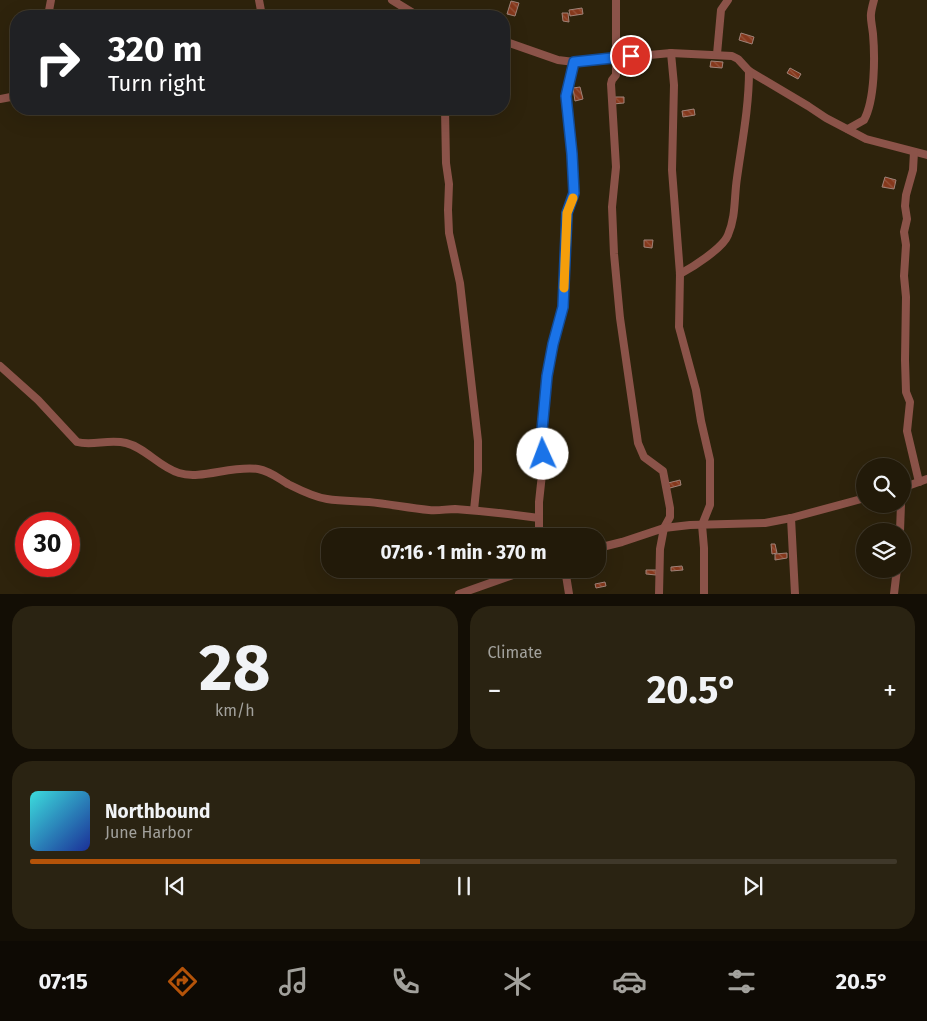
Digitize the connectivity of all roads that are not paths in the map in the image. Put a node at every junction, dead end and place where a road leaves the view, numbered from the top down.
1 (392, 0) edge
2 (616, 0) edge
3 (728, 0) edge
4 (874, 0) edge
5 (408, 10) edge
6 (510, 43) edge
7 (671, 53) junction
8 (716, 54) junction
9 (615, 59) junction
10 (574, 62) junction
11 (749, 71) junction
12 (445, 115) edge
13 (848, 129) junction
14 (914, 152) junction
15 (927, 155) edge
16 (680, 274) junction
17 (0, 366) edge
18 (923, 481) edge
19 (911, 485) edge
20 (856, 500) edge
21 (474, 510) junction
22 (538, 518) junction
23 (791, 518) junction
24 (702, 525) junction
25 (539, 528) edge
26 (664, 528) junction
27 (606, 546) edge
28 (504, 578) edge
29 (567, 578) edge
30 (896, 578) edge
31 (459, 594) edge
32 (569, 594) edge
33 (659, 594) edge
34 (704, 594) edge
35 (795, 594) edge
36 (894, 594) edge

1 - 5 street
2 - 9 street
3 - 8 street
4 - 13 street
6 - 10 street
7 - 8 street
7 - 9 street
7 - 16 street
8 - 11 street
9 - 10 street
9 - 26 street
10 - 22 street
11 - 13 street
11 - 16 street
12 - 21 street
13 - 14 street
14 - 15 street
14 - 18 street
16 - 24 street
17 - 21 street
18 - 19 street
20 - 23 street
21 - 22 street
22 - 25 street
23 - 24 street
23 - 35 street
24 - 26 street
24 - 34 street
26 - 27 street
26 - 33 street
28 - 31 street
29 - 32 street
30 - 36 street

